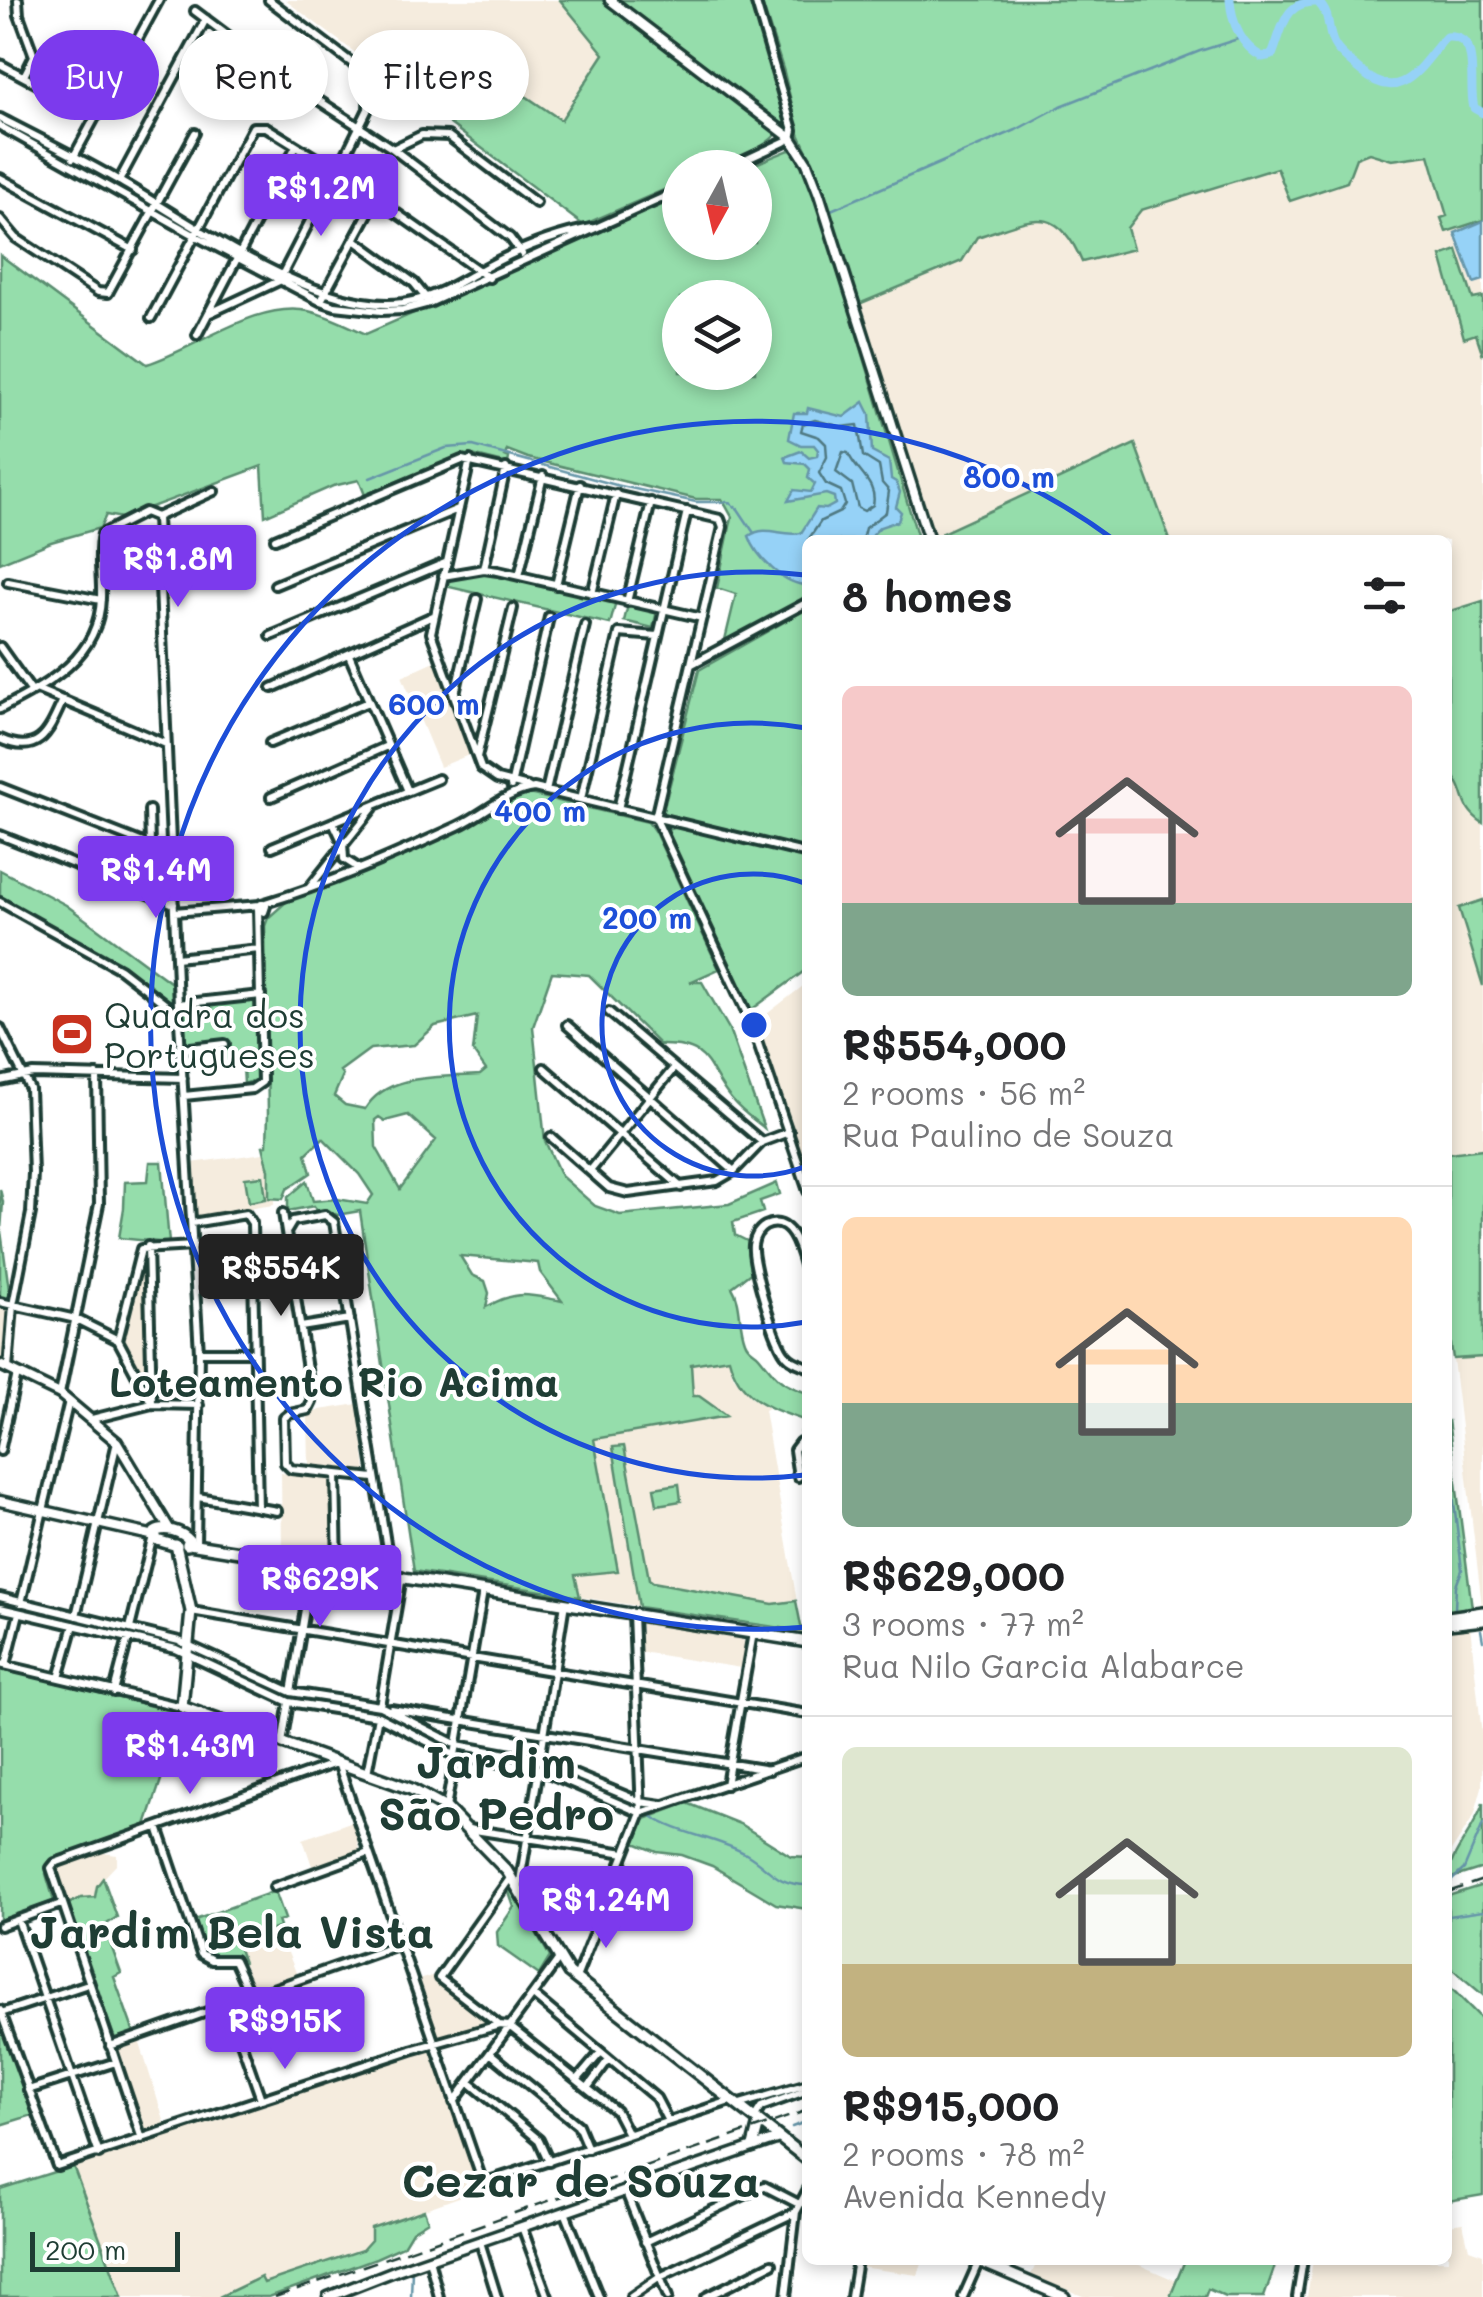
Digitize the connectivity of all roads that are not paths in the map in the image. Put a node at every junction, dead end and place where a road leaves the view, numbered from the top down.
1 (18, 0) edge
2 (159, 0) edge
3 (269, 0) edge
4 (610, 0) edge
5 (755, 0) edge
6 (195, 11) dead end
7 (206, 19) junction
8 (143, 30) edge
9 (0, 64) edge
10 (24, 76) junction
11 (30, 79) edge
12 (0, 118) edge
13 (95, 120) edge
14 (0, 126) edge
15 (361, 127) junction
16 (195, 134) dead end
17 (791, 138) junction
18 (296, 146) junction
19 (393, 149) junction
20 (766, 150) edge
21 (72, 160) junction
22 (341, 164) junction
23 (328, 166) junction
24 (344, 177) junction
25 (0, 178) edge
26 (331, 180) junction
27 (117, 185) junction
28 (377, 197) junction
29 (662, 198) edge
30 (536, 203) dead end
31 (156, 208) junction
32 (0, 219) edge
33 (198, 232) junction
34 (355, 240) junction
35 (133, 250) junction
36 (238, 255) junction
37 (523, 257) junction
38 (479, 271) junction
39 (281, 278) junction
40 (489, 278) junction
41 (322, 298) junction
42 (427, 300) junction
43 (207, 314) junction
44 (150, 318) dead end
45 (197, 334) dead end
46 (470, 460) junction
47 (506, 468) junction
48 (543, 476) junction
49 (580, 485) junction
50 (214, 491) dead end
51 (616, 494) junction
52 (651, 502) junction
53 (459, 508) junction
54 (686, 510) junction
55 (157, 517) junction
56 (926, 535) edge
57 (275, 539) dead end
58 (446, 562) junction
59 (484, 569) junction
60 (443, 576) junction
61 (519, 576) junction
62 (8, 582) dead end
63 (275, 585) dead end
64 (556, 586) junction
65 (592, 594) junction
66 (477, 599) dead end
67 (102, 600) junction
68 (628, 602) junction
69 (802, 605) edge
70 (513, 608) dead end
71 (662, 610) junction
72 (434, 615) junction
73 (549, 617) dead end
74 (702, 618) junction
75 (585, 625) dead end
76 (272, 636) dead end
77 (657, 636) junction
78 (0, 647) edge
79 (349, 656) junction
80 (692, 664) junction
81 (272, 688) dead end
82 (34, 691) junction
83 (454, 696) junction
84 (63, 700) junction
85 (368, 702) junction
86 (0, 709) edge
87 (0, 739) edge
88 (270, 743) dead end
89 (166, 744) junction
90 (386, 746) junction
91 (477, 759) junction
92 (438, 780) dead end
93 (510, 782) junction
94 (0, 787) edge
95 (534, 788) junction
96 (408, 791) junction
97 (546, 791) junction
98 (514, 792) junction
99 (271, 796) dead end
100 (581, 799) junction
101 (374, 807) junction
102 (618, 809) junction
103 (148, 810) dead end
104 (656, 818) junction
105 (333, 822) junction
106 (0, 835) edge
107 (343, 843) junction
108 (150, 845) junction
109 (272, 847) dead end
110 (802, 853) edge
111 (171, 854) junction
112 (360, 868) junction
113 (309, 888) junction
114 (0, 902) edge
115 (174, 908) junction
116 (262, 908) junction
117 (259, 949) junction
118 (176, 958) junction
119 (260, 995) junction
120 (178, 1004) junction
121 (609, 1012) dead end
122 (179, 1015) junction
123 (567, 1026) dead end
124 (0, 1028) edge
125 (225, 1044) dead end
126 (182, 1049) junction
127 (544, 1068) dead end
128 (674, 1068) junction
129 (25, 1075) junction
130 (97, 1075) junction
131 (183, 1078) junction
132 (0, 1081) edge
133 (184, 1096) junction
134 (650, 1098) junction
135 (789, 1132) junction
136 (620, 1133) junction
137 (551, 1138) dead end
138 (762, 1142) junction
139 (590, 1171) junction
140 (734, 1171) junction
141 (802, 1172) edge
142 (682, 1188) junction
143 (293, 1220) junction
144 (192, 1223) junction
145 (287, 1231) junction
146 (148, 1246) junction
147 (194, 1246) junction
148 (802, 1262) edge
149 (0, 1302) edge
150 (13, 1305) junction
151 (76, 1319) junction
152 (350, 1319) junction
153 (300, 1327) junction
154 (118, 1340) junction
155 (200, 1352) junction
156 (254, 1352) junction
157 (802, 1364) edge
158 (4, 1367) edge
159 (18, 1374) junction
160 (60, 1394) junction
161 (69, 1401) junction
162 (152, 1404) junction
163 (199, 1405) junction
164 (92, 1420) junction
165 (117, 1442) junction
166 (802, 1442) edge
167 (0, 1451) edge
168 (336, 1474) junction
169 (798, 1477) dead end
170 (374, 1478) junction
171 (198, 1497) junction
172 (0, 1502) edge
173 (258, 1508) junction
174 (159, 1511) junction
175 (277, 1511) dead end
176 (42, 1512) junction
177 (98, 1524) junction
178 (170, 1530) junction
179 (155, 1534) junction
180 (188, 1542) junction
181 (313, 1562) junction
182 (338, 1566) junction
183 (396, 1575) junction
184 (483, 1589) junction
185 (0, 1598) edge
186 (22, 1603) junction
187 (565, 1603) junction
188 (0, 1608) edge
189 (191, 1611) junction
190 (19, 1612) junction
191 (633, 1614) junction
192 (1483, 1616) edge
193 (1452, 1620) edge
194 (75, 1621) junction
195 (130, 1628) junction
196 (301, 1631) junction
197 (753, 1634) junction
198 (128, 1638) junction
199 (802, 1641) edge
200 (390, 1644) junction
201 (187, 1650) junction
202 (472, 1659) junction
203 (3, 1664) edge
204 (555, 1672) junction
205 (59, 1678) junction
206 (636, 1686) junction
207 (114, 1692) junction
208 (291, 1692) junction
209 (289, 1702) junction
210 (741, 1703) junction
211 (182, 1707) junction
212 (383, 1707) junction
213 (802, 1713) edge
214 (378, 1716) junction
215 (462, 1720) junction
216 (544, 1732) junction
217 (282, 1743) junction
218 (457, 1746) junction
219 (639, 1747) junction
220 (456, 1756) junction
221 (802, 1758) edge
222 (540, 1760) junction
223 (338, 1763) junction
224 (731, 1763) junction
225 (539, 1769) junction
226 (770, 1770) junction
227 (367, 1773) junction
228 (726, 1786) junction
229 (641, 1802) junction
230 (673, 1804) junction
231 (446, 1808) junction
232 (641, 1814) junction
233 (158, 1827) junction
234 (468, 1829) junction
235 (527, 1838) junction
236 (625, 1852) junction
237 (368, 1853) junction
238 (511, 1876) junction
239 (274, 1887) dead end
240 (519, 1888) junction
241 (525, 1899) junction
242 (61, 1904) junction
243 (603, 1909) junction
244 (18, 1920) junction
245 (0, 1926) edge
246 (398, 1945) junction
247 (558, 1960) junction
248 (576, 1979) junction
249 (88, 1984) junction
250 (250, 1995) junction
251 (532, 1995) junction
252 (46, 1998) junction
253 (228, 2004) junction
254 (0, 2012) edge
255 (499, 2025) junction
256 (509, 2026) junction
257 (432, 2044) junction
258 (110, 2046) junction
259 (601, 2052) junction
260 (490, 2053) junction
261 (609, 2059) junction
262 (116, 2062) junction
263 (72, 2076) junction
264 (578, 2079) junction
265 (469, 2082) junction
266 (588, 2087) junction
267 (802, 2089) edge
268 (28, 2090) junction
269 (802, 2090) edge
270 (261, 2099) junction
271 (453, 2103) junction
272 (733, 2103) junction
273 (668, 2121) junction
274 (757, 2121) junction
275 (628, 2134) junction
276 (779, 2138) junction
277 (142, 2139) junction
278 (754, 2146) junction
279 (588, 2149) junction
280 (98, 2154) junction
281 (802, 2155) edge
282 (549, 2162) junction
283 (625, 2190) junction
284 (802, 2200) edge
285 (798, 2208) junction
286 (565, 2212) junction
287 (522, 2227) junction
288 (480, 2242) junction
289 (645, 2242) junction
290 (430, 2259) junction
291 (772, 2264) dead end
292 (856, 2265) edge
293 (976, 2265) edge
294 (990, 2265) edge
295 (1302, 2265) edge
296 (660, 2277) junction
297 (346, 2293) edge
298 (328, 2297) edge
299 (439, 2297) edge
300 (496, 2297) edge
301 (548, 2297) edge
302 (600, 2297) edge
303 (631, 2297) edge
304 (668, 2297) edge
305 (706, 2297) edge
306 (786, 2297) edge
307 (850, 2297) edge
308 (962, 2297) edge
309 (1064, 2297) edge
310 (1298, 2297) edge

1 - 10 street
2 - 8 street
3 - 15 street
4 - 17 street
5 - 17 street
6 - 7 street
7 - 15 street
7 - 27 street
9 - 10 street
10 - 11 street
12 - 21 street
13 - 21 street
14 - 21 street
15 - 19 street
15 - 22 street
16 - 31 street
17 - 20 street
17 - 56 street
18 - 23 street
18 - 33 street
18 - 36 street
19 - 30 street
19 - 37 street
21 - 27 street
22 - 23 street
22 - 24 street
23 - 26 street
24 - 26 street
24 - 28 street
25 - 35 street
26 - 39 street
27 - 31 street
28 - 34 street
28 - 38 street
29 - 37 street
31 - 33 street
31 - 35 street
32 - 35 street
33 - 36 street
33 - 44 street
34 - 41 street
34 - 42 street
36 - 39 street
36 - 43 street
37 - 38 street
37 - 40 street
38 - 40 street
38 - 42 street
39 - 41 street
39 - 43 street
40 - 42 street
41 - 42 street
43 - 45 street
46 - 47 street
46 - 53 street
46 - 57 street
47 - 48 street
47 - 59 street
48 - 49 street
48 - 61 street
49 - 51 street
49 - 64 street
50 - 55 street
51 - 52 street
51 - 65 street
52 - 54 street
52 - 68 street
53 - 58 street
53 - 63 street
54 - 71 street
54 - 74 street
55 - 67 street
55 - 89 street
58 - 60 street
58 - 76 street
59 - 60 street
59 - 61 street
60 - 72 street
61 - 64 street
62 - 67 street
64 - 65 street
65 - 68 street
66 - 83 street
67 - 82 street
68 - 71 street
69 - 80 street
70 - 91 street
71 - 74 street
71 - 77 street
72 - 79 street
72 - 83 street
73 - 93 street
74 - 80 street
75 - 97 street
77 - 100 street
77 - 102 street
78 - 82 street
79 - 81 street
79 - 85 street
80 - 104 street
82 - 84 street
82 - 86 street
83 - 91 street
84 - 87 street
84 - 89 street
85 - 88 street
85 - 90 street
89 - 111 street
90 - 96 street
90 - 99 street
91 - 93 street
92 - 96 street
93 - 95 street
93 - 98 street
94 - 108 street
95 - 97 street
95 - 98 street
96 - 101 street
97 - 100 street
98 - 112 street
100 - 102 street
101 - 105 street
101 - 107 street
102 - 104 street
103 - 108 street
104 - 110 street
104 - 135 street
105 - 107 street
105 - 109 street
106 - 115 street
107 - 112 street
107 - 113 street
108 - 111 street
111 - 115 street
112 - 113 street
113 - 116 street
114 - 122 street
115 - 116 street
115 - 118 street
116 - 117 street
117 - 118 street
117 - 119 street
118 - 120 street
119 - 120 street
119 - 133 street
120 - 122 street
121 - 128 street
122 - 126 street
123 - 134 street
124 - 129 street
125 - 126 street
126 - 131 street
127 - 136 street
128 - 134 street
128 - 138 street
129 - 130 street
129 - 132 street
129 - 150 street
130 - 131 street
130 - 151 street
131 - 133 street
133 - 144 street
134 - 136 street
134 - 140 street
135 - 138 street
135 - 141 street
136 - 139 street
136 - 142 street
137 - 139 street
138 - 140 street
139 - 142 street
140 - 142 street
143 - 145 street
143 - 145 street
143 - 152 street
144 - 147 street
144 - 156 street
145 - 153 street
146 - 147 street
146 - 154 street
146 - 162 street
147 - 155 street
148 - 157 street
149 - 150 street
150 - 151 street
150 - 158 street
151 - 154 street
151 - 160 street
152 - 153 street
152 - 170 street
153 - 168 street
154 - 162 street
155 - 156 street
155 - 163 street
156 - 173 street
158 - 159 street
159 - 160 street
159 - 167 street
160 - 161 street
161 - 164 street
161 - 176 street
162 - 163 street
162 - 164 street
163 - 171 street
164 - 165 street
165 - 174 street
165 - 177 street
166 - 169 street
168 - 170 street
168 - 182 street
170 - 183 street
171 - 173 street
171 - 180 street
172 - 176 street
173 - 175 street
174 - 178 street
174 - 179 street
176 - 177 street
176 - 186 street
177 - 179 street
177 - 194 street
178 - 179 main road
178 - 180 main road
179 - 180 main road
179 - 195 street
180 - 181 main road
180 - 189 main road
181 - 182 main road
181 - 196 street
182 - 183 main road
183 - 184 main road
183 - 200 street
184 - 187 main road
184 - 202 street
185 - 186 street
186 - 194 street
187 - 191 main road
187 - 204 street
188 - 190 street
189 - 196 street
189 - 201 main road
190 - 194 street
190 - 203 street
191 - 197 main road
191 - 206 street
192 - 193 main road
194 - 195 street
194 - 198 street
194 - 205 street
195 - 201 street
196 - 200 street
196 - 208 street
197 - 199 main road
197 - 210 street
198 - 201 street
198 - 207 street
200 - 202 street
200 - 212 street
201 - 208 street
201 - 209 street
201 - 211 main road
202 - 204 street
202 - 215 street
203 - 205 street
204 - 206 street
204 - 216 street
205 - 207 street
206 - 210 street
206 - 219 street
207 - 211 street
208 - 212 street
209 - 214 street
209 - 217 street
210 - 213 street
210 - 224 street
211 - 217 main road
212 - 215 street
212 - 218 street
214 - 220 street
214 - 227 street
215 - 216 street
215 - 218 street
216 - 219 street
216 - 222 street
217 - 223 main road
218 - 220 street
218 - 222 street
219 - 224 street
219 - 229 street
220 - 225 street
220 - 231 street
221 - 226 street
222 - 229 street
223 - 227 main road
223 - 233 street
223 - 237 street
224 - 226 street
224 - 228 street
225 - 232 street
225 - 235 street
226 - 228 street
227 - 231 main road
228 - 230 street
229 - 230 street
229 - 232 street
230 - 232 street
231 - 234 main road
232 - 236 street
233 - 242 street
233 - 250 street
234 - 235 street
234 - 238 main road
235 - 236 street
235 - 240 street
236 - 243 street
237 - 239 street
237 - 246 street
238 - 240 main road
238 - 255 street
240 - 241 main road
241 - 243 street
241 - 247 main road
242 - 244 street
242 - 249 street
243 - 248 street
244 - 245 street
244 - 252 street
246 - 250 street
246 - 257 street
247 - 248 main road
247 - 251 street
248 - 272 main road
249 - 252 street
249 - 258 street
250 - 253 street
251 - 256 street
251 - 259 street
252 - 254 street
252 - 263 street
253 - 258 street
253 - 270 street
254 - 268 street
255 - 256 street
255 - 257 street
256 - 260 street
256 - 264 street
257 - 270 street
257 - 271 street
258 - 262 street
259 - 261 street
259 - 264 street
260 - 265 street
260 - 279 street
261 - 266 street
261 - 273 street
262 - 263 street
262 - 277 street
263 - 268 street
263 - 280 street
264 - 266 street
265 - 271 street
265 - 282 street
266 - 275 street
267 - 272 street
268 - 280 street
269 - 274 street
270 - 277 street
271 - 282 street
272 - 273 street
272 - 274 main road
273 - 275 street
274 - 276 main road
274 - 278 main road
275 - 279 street
276 - 278 street
276 - 281 main road
277 - 280 street
278 - 283 street
279 - 282 street
283 - 286 street
283 - 289 street
284 - 285 street
285 - 289 street
285 - 296 street
285 - 306 street
286 - 287 street
286 - 302 street
287 - 288 street
287 - 301 street
288 - 290 street
288 - 300 street
289 - 296 street
290 - 297 street
290 - 299 street
291 - 305 street
292 - 307 street
293 - 308 street
294 - 309 main road
295 - 310 street
296 - 303 street
296 - 304 street
297 - 298 street

